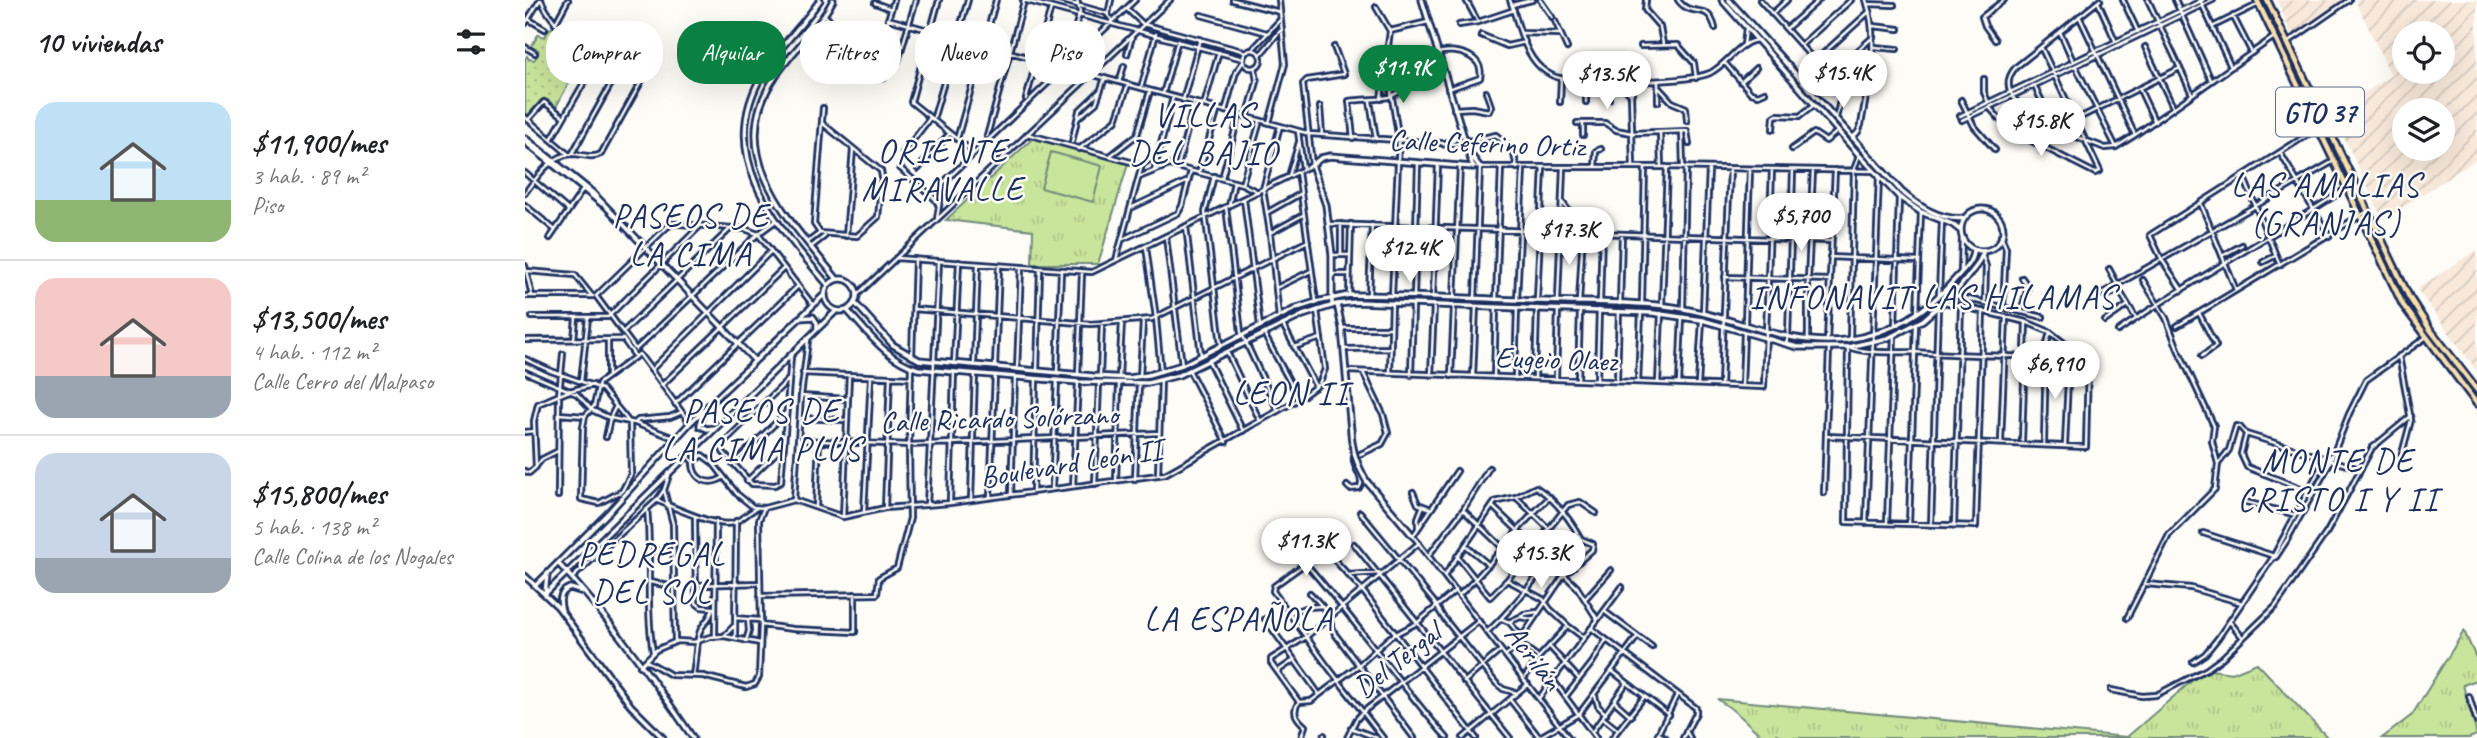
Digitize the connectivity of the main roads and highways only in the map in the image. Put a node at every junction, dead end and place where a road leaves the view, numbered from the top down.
1 (2267, 0) edge
2 (2258, 2) edge
3 (2477, 390) edge
4 (2477, 404) edge

1 - 3 main road, GTO 37
2 - 4 main road, GTO 37

